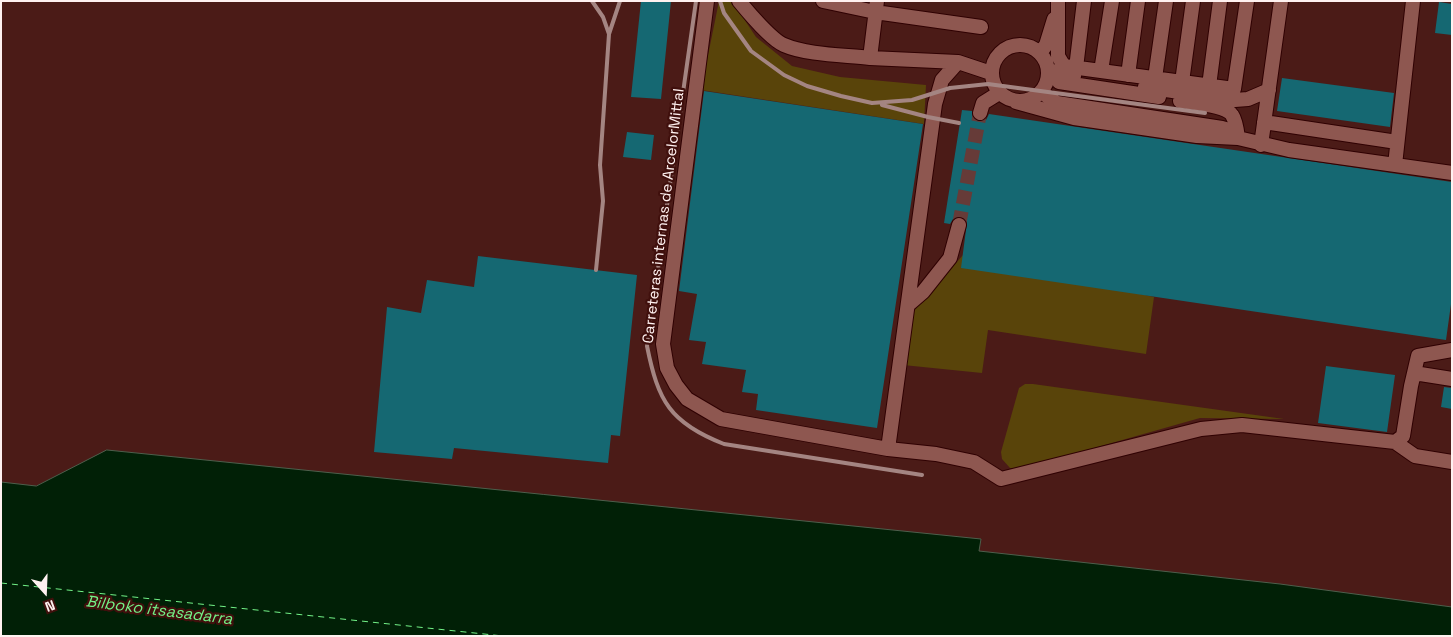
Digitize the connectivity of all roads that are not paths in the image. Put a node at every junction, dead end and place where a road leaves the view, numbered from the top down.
1 (707, 1) edge
2 (739, 1) edge
3 (823, 1) edge
4 (1084, 1) edge
5 (1112, 1) edge
6 (1138, 1) edge
7 (1166, 1) edge
8 (1193, 1) edge
9 (1220, 1) edge
10 (1247, 1) edge
11 (1282, 1) edge
12 (1413, 1) edge
13 (1057, 6) edge
14 (876, 7) edge
15 (981, 27) dead end
16 (1040, 53) junction
17 (870, 58) junction
18 (958, 62) junction
19 (1076, 68) junction
20 (1101, 71) junction
21 (991, 73) junction
22 (1128, 75) junction
23 (1155, 78) junction
24 (1046, 80) junction
25 (1182, 82) junction
26 (1208, 86) junction
27 (1269, 90) junction
28 (999, 92) junction
29 (1016, 102) junction
30 (980, 112) tunnel mouth
31 (1264, 122) junction
32 (1238, 135) junction
33 (1397, 142) junction
34 (1261, 144) junction
35 (1395, 165) junction
36 (1452, 173) edge
37 (959, 225) tunnel mouth
38 (908, 305) junction
39 (1452, 350) edge
40 (1414, 373) junction
41 (1452, 379) edge
42 (1395, 442) junction
43 (888, 448) junction
44 (1452, 462) edge

1 - 43 lane, Carreteras internas de ArcelorMittal
2 - 17 lane
3 - 14 lane
4 - 19 lane
5 - 20 lane
6 - 22 lane
7 - 23 lane
8 - 25 lane
9 - 26 lane
10 - 26 lane
11 - 27 lane
12 - 33 lane
13 - 16 lane
13 - 19 lane
14 - 15 lane
14 - 17 lane
16 - 21 lane
16 - 24 lane
17 - 18 lane
18 - 21 lane
18 - 38 lane
19 - 20 lane
20 - 22 lane
21 - 28 lane
22 - 23 lane
23 - 25 lane
24 - 27 lane
24 - 29 lane
24 - 32 lane
24 - 32 lane
25 - 26 lane
27 - 31 lane
28 - 29 lane
28 - 30 lane
29 - 32 lane
31 - 33 lane
31 - 34 lane
32 - 34 lane
33 - 35 lane
34 - 35 lane
35 - 36 lane
37 - 38 lane
38 - 43 lane
39 - 40 lane
40 - 41 lane
40 - 42 lane
42 - 43 lane, Carreteras internas de ArcelorMittal
42 - 44 lane

